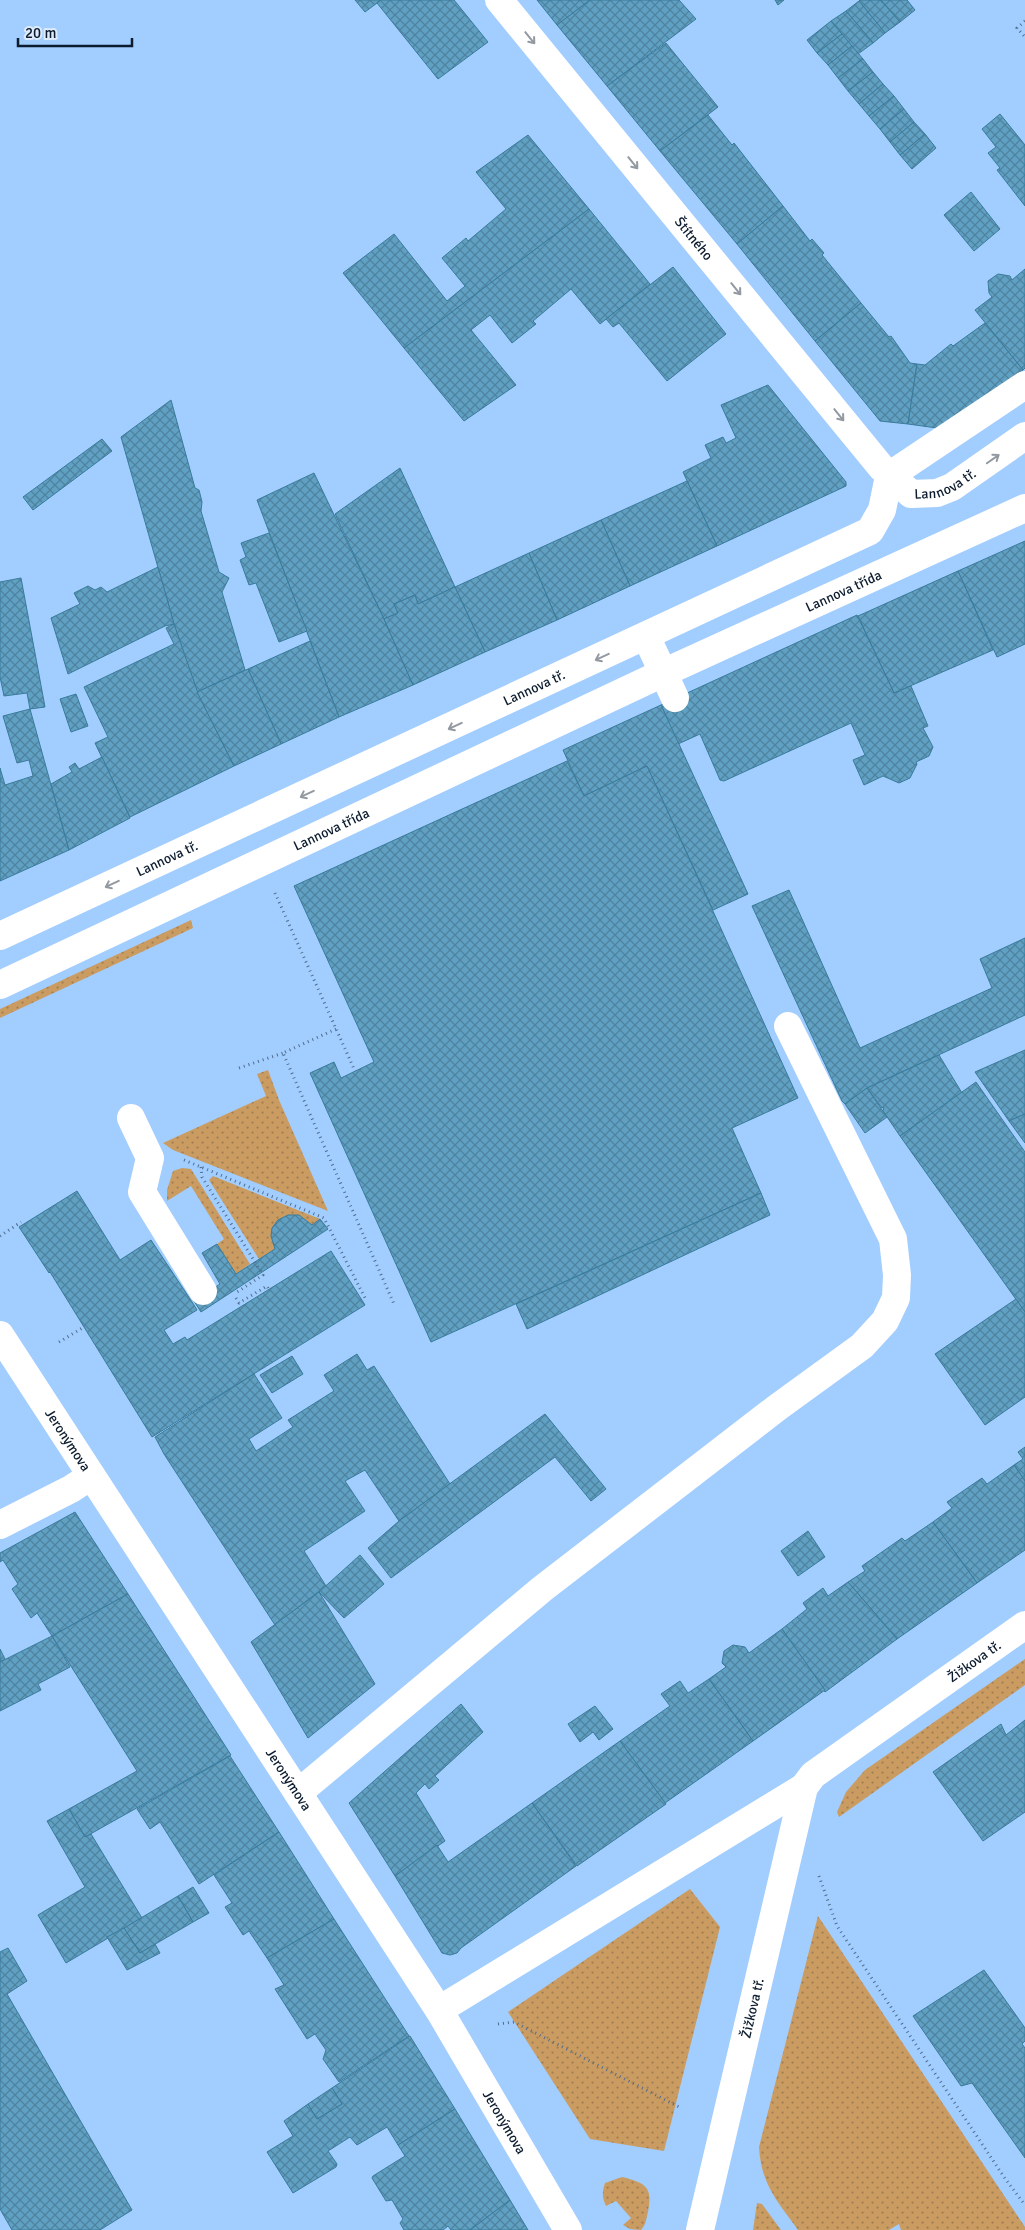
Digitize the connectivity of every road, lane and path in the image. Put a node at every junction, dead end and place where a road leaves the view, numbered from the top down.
1 (499, 0) edge
2 (1025, 21) edge
3 (1025, 37) edge
4 (1025, 385) edge
5 (1025, 436) edge
6 (885, 471) junction
7 (1025, 508) edge
8 (646, 636) junction
9 (664, 673) junction
10 (675, 698) dead end
11 (262, 863) junction
12 (0, 936) edge
13 (0, 985) edge
14 (788, 1026) dead end
15 (336, 1029) junction
16 (282, 1053) junction
17 (238, 1068) dead end
18 (355, 1071) dead end
19 (132, 1118) dead end
20 (176, 1156) dead end
21 (201, 1167) junction
22 (21, 1222) dead end
23 (0, 1236) edge
24 (269, 1290) dead end
25 (204, 1291) dead end
26 (365, 1298) dead end
27 (394, 1304) dead end
28 (84, 1327) dead end
29 (0, 1335) edge
30 (59, 1342) dead end
31 (91, 1476) junction
32 (0, 1525) edge
33 (1025, 1625) edge
34 (804, 1787) junction
35 (298, 1793) junction
36 (816, 1868) dead end
37 (439, 2010) junction
38 (498, 2024) dead end
39 (681, 2108) dead end
40 (1025, 2205) edge
41 (568, 2230) edge
42 (700, 2230) edge

1 -> 6 street, Štítného
2 - 3 path
4 - 6 street
6 -> 5 street, Lannova tř.
6 - 8 street, Lannova tř.
7 - 9 street, Lannova třída
8 - 9 street
8 -> 12 street, Lannova tř.
9 - 10 street
9 - 11 street, Lannova třída
11 - 13 street, Lannova třída
11 - 15 path
14 - 35 street
15 - 16 path
15 - 18 path
16 - 17 path
16 - 27 path
19 - 25 street
20 - 21 path
21 - 24 path
21 - 26 path
22 - 23 path
28 - 30 path
29 - 31 street, Jeronýmova
31 - 32 street
31 - 35 street, Jeronýmova
33 - 34 street, Žižkova tř.
34 - 37 street, Žižkova tř.
34 - 42 street, Žižkova tř.
35 - 37 street, Jeronýmova
36 - 40 path
37 - 41 street, Jeronýmova
38 - 39 path

